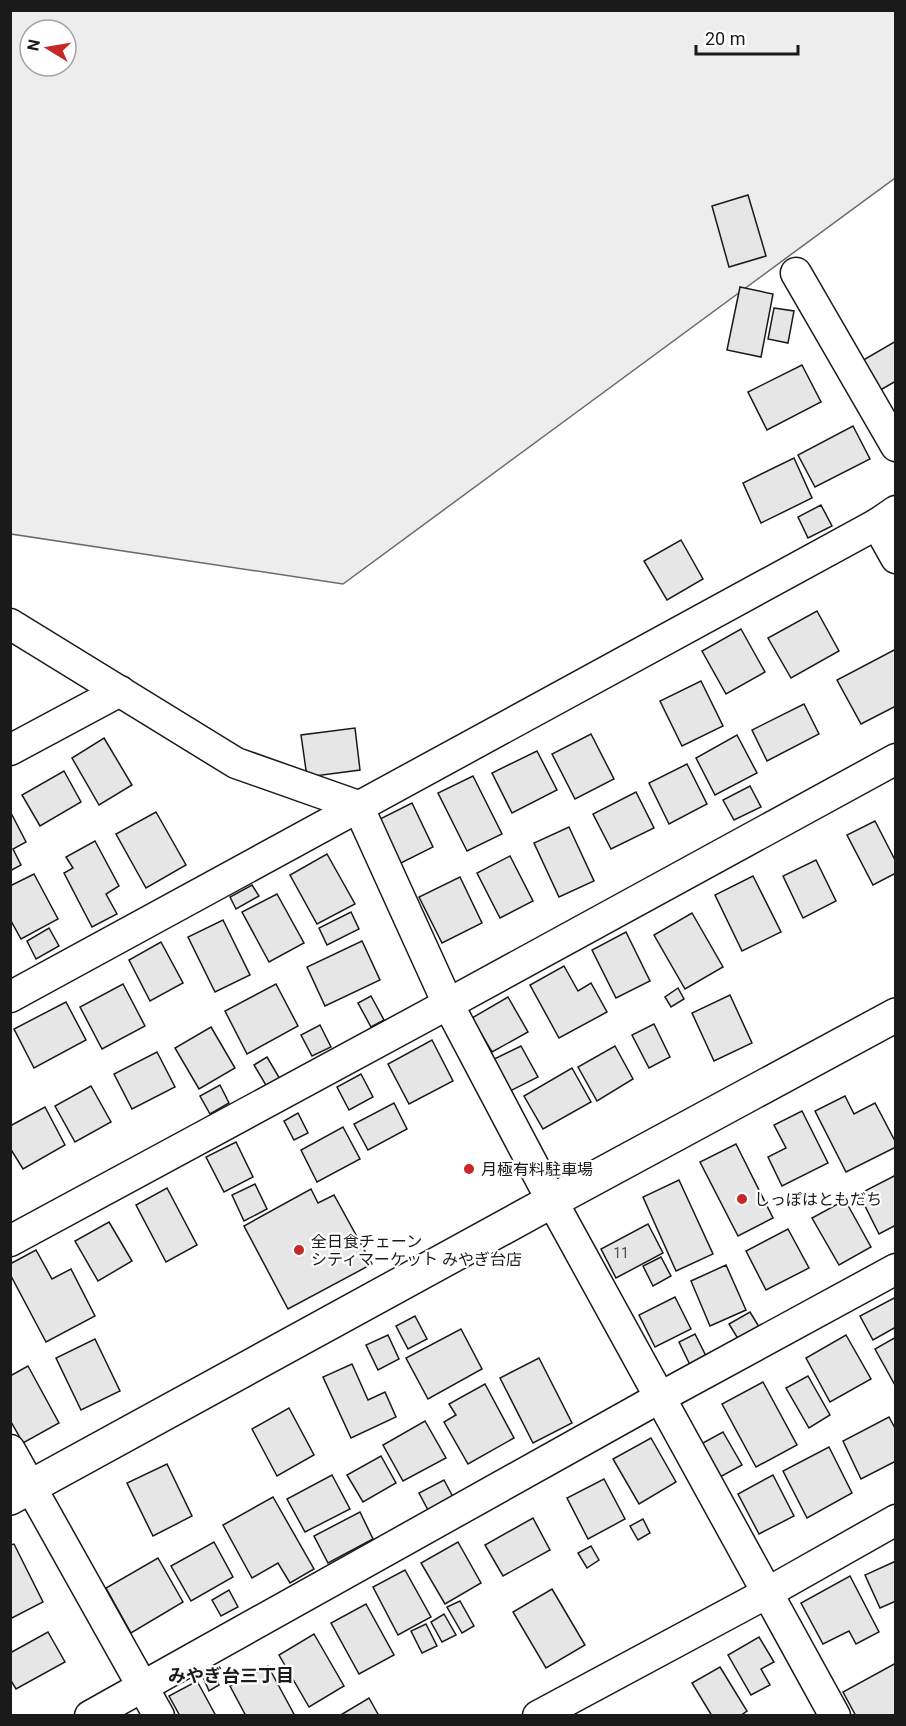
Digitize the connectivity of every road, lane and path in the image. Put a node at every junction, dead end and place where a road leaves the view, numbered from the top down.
1 (796, 273) dead end
2 (896, 446) edge
3 (886, 518) edge
4 (896, 558) edge
5 (10, 624) edge
6 (120, 691) junction
7 (10, 750) edge
8 (896, 759) edge
9 (358, 806) junction
10 (10, 997) edge
11 (447, 1004) junction
12 (896, 1015) edge
13 (552, 1201) junction
14 (10, 1241) edge
15 (896, 1269) edge
16 (659, 1398) junction
17 (10, 1450) edge
18 (21, 1492) edge
19 (896, 1520) edge
20 (767, 1593) junction
21 (143, 1686) junction
22 (90, 1716) edge
23 (159, 1716) edge
24 (538, 1716) edge
25 (835, 1716) edge

1 - 2 street
3 - 4 street
3 - 9 street
5 - 6 street
6 - 7 street
6 - 9 street
8 - 11 street
9 - 10 street
9 - 11 street
11 - 13 street
11 - 14 street
12 - 13 street
13 - 16 street
13 - 18 street
15 - 16 street
16 - 20 street
16 - 21 street
17 - 18 street
18 - 21 street
19 - 20 street
20 - 24 street
20 - 25 street
21 - 22 street
21 - 23 street

